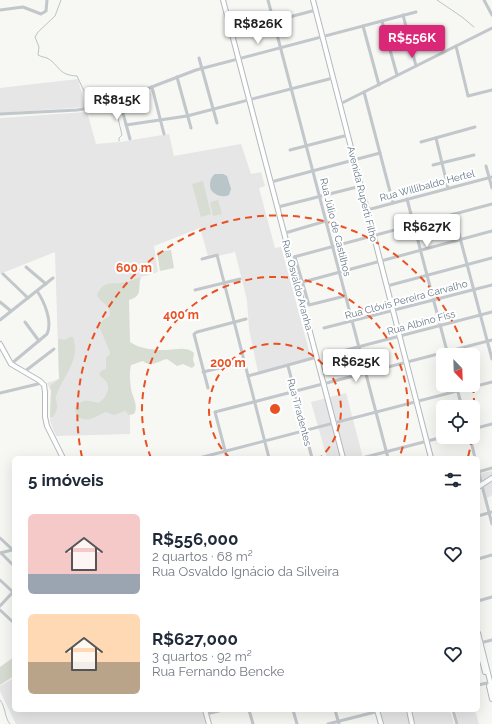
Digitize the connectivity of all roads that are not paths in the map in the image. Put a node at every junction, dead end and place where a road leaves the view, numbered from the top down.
1 (47, 0) edge
2 (223, 0) edge
3 (268, 0) edge
4 (313, 0) edge
5 (484, 0) edge
6 (0, 10) edge
7 (316, 10) junction
8 (416, 12) dead end
9 (403, 15) junction
10 (492, 15) edge
11 (272, 16) junction
12 (255, 20) dead end
13 (382, 20) junction
14 (274, 21) junction
15 (363, 26) junction
16 (492, 28) edge
17 (322, 36) junction
18 (456, 46) junction
19 (280, 47) junction
20 (199, 58) dead end
21 (238, 58) junction
22 (416, 66) junction
23 (202, 69) junction
24 (397, 75) junction
25 (177, 77) junction
26 (333, 78) junction
27 (379, 85) junction
28 (152, 87) junction
29 (291, 89) junction
30 (492, 90) edge
31 (117, 91) dead end
32 (364, 92) junction
33 (119, 100) junction
34 (249, 100) junction
35 (340, 104) junction
36 (213, 109) junction
37 (0, 114) edge
38 (188, 116) junction
39 (160, 121) junction
40 (217, 123) dead end
41 (126, 125) junction
42 (475, 127) dead end
43 (190, 128) dead end
44 (164, 134) dead end
45 (348, 135) junction
46 (436, 138) junction
47 (130, 139) dead end
48 (421, 142) dead end
49 (306, 145) junction
50 (290, 150) dead end
51 (380, 153) junction
52 (474, 154) dead end
53 (354, 161) junction
54 (442, 163) junction
55 (433, 165) dead end
56 (486, 166) dead end
57 (313, 171) junction
58 (491, 177) edge
59 (271, 182) junction
60 (361, 186) junction
61 (448, 188) junction
62 (492, 188) edge
63 (320, 197) junction
64 (407, 199) junction
65 (393, 202) junction
66 (492, 204) edge
67 (278, 207) junction
68 (367, 210) junction
69 (454, 214) junction
70 (326, 221) junction
71 (414, 225) junction
72 (492, 231) edge
73 (284, 233) junction
74 (373, 236) junction
75 (461, 240) junction
76 (332, 247) junction
77 (420, 250) junction
78 (296, 257) junction
79 (290, 258) junction
80 (492, 258) edge
81 (202, 259) dead end
82 (380, 261) junction
83 (468, 265) junction
84 (26, 267) dead end
85 (339, 272) junction
86 (3, 274) dead end
87 (427, 275) junction
88 (53, 278) dead end
89 (240, 279) dead end
90 (303, 282) junction
91 (224, 283) junction
92 (46, 284) junction
93 (492, 285) edge
94 (387, 286) junction
95 (196, 290) dead end
96 (474, 290) junction
97 (37, 291) junction
98 (345, 296) junction
99 (28, 298) junction
100 (433, 300) junction
101 (0, 302) edge
102 (393, 311) junction
103 (11, 312) junction
104 (492, 312) edge
105 (481, 315) junction
106 (246, 319) dead end
107 (0, 320) edge
108 (352, 321) junction
109 (25, 322) dead end
110 (234, 322) junction
111 (440, 326) junction
112 (324, 328) dead end
113 (399, 336) junction
114 (492, 340) edge
115 (39, 341) junction
116 (488, 341) junction
117 (0, 344) edge
118 (359, 347) junction
119 (446, 348) edge
120 (464, 348) edge
121 (54, 349) dead end
122 (332, 354) dead end
123 (436, 355) edge
124 (317, 357) junction
125 (492, 359) edge
126 (244, 362) junction
127 (406, 362) junction
128 (11, 364) junction
129 (288, 366) junction
130 (24, 372) junction
131 (203, 372) junction
132 (365, 373) junction
133 (248, 376) junction
134 (492, 382) edge
135 (42, 383) junction
136 (324, 384) junction
137 (480, 385) edge
138 (208, 388) dead end
139 (294, 392) junction
140 (453, 392) edge
141 (0, 393) edge
142 (255, 401) junction
143 (417, 402) junction
144 (376, 412) junction
145 (333, 423) junction
146 (492, 424) edge
147 (480, 427) edge
148 (304, 430) junction
149 (436, 439) edge
150 (265, 441) junction
151 (427, 441) junction
152 (472, 444) edge
153 (225, 451) junction
154 (386, 452) junction
155 (61, 456) edge
156 (206, 456) edge
157 (226, 456) edge
158 (269, 456) edge
159 (311, 456) edge
160 (342, 456) edge
161 (370, 456) edge
162 (387, 456) edge
163 (431, 456) edge
164 (475, 456) edge
165 (492, 468) edge
166 (480, 471) edge
167 (492, 478) edge
168 (480, 486) edge
169 (491, 512) edge
170 (480, 515) edge
171 (492, 524) edge
172 (0, 538) edge
173 (12, 549) edge
174 (12, 550) edge
175 (0, 553) edge
176 (492, 555) edge
177 (480, 558) edge
178 (12, 564) edge
179 (0, 580) edge
180 (12, 591) edge
181 (12, 593) edge
182 (492, 597) edge
183 (480, 600) edge
184 (0, 606) edge
185 (0, 610) edge
186 (12, 621) edge
187 (492, 640) edge
188 (480, 644) edge
189 (480, 647) edge
190 (490, 682) edge
191 (480, 684) edge
192 (492, 689) edge
193 (492, 699) edge
194 (206, 712) edge
195 (250, 712) edge
196 (294, 712) edge
197 (335, 712) edge
198 (374, 712) edge
199 (377, 712) edge
200 (409, 712) edge
201 (454, 712) edge
202 (338, 723) edge
203 (209, 724) edge
204 (253, 724) edge
205 (297, 724) edge
206 (328, 724) edge
207 (380, 724) edge
208 (412, 724) edge
209 (457, 724) edge

1 - 6 street
2 - 21 main road, Rua Osvaldo Aranha
3 - 11 street, Rua Júlio de Castilhos
4 - 7 main road, Avenida Ruperti Filho
5 - 10 street
7 - 14 street
7 - 17 main road, Avenida Ruperti Filho
8 - 9 street
9 - 13 street
9 - 22 street
11 - 12 street
11 - 14 street, Rua Júlio de Castilhos
13 - 15 street
13 - 24 street
14 - 19 street, Rua Júlio de Castilhos
15 - 17 street
15 - 27 street
16 - 18 street
17 - 19 street
17 - 26 main road, Avenida Ruperti Filho
18 - 22 street
18 - 30 street
19 - 21 street
19 - 29 street, Rua Júlio de Castilhos
20 - 23 street
21 - 23 street
21 - 34 main road, Rua Osvaldo Aranha
22 - 24 street
23 - 25 street
23 - 36 street
24 - 27 street
25 - 28 street
25 - 38 street
26 - 29 street
26 - 35 main road, Avenida Ruperti Filho
27 - 32 street
28 - 33 street
28 - 39 street
29 - 34 street
29 - 49 street, Rua Júlio de Castilhos
31 - 33 street
32 - 35 street
32 - 51 street
33 - 37 street
33 - 41 street
34 - 36 street
34 - 59 main road, Rua Osvaldo Aranha
35 - 45 main road, Avenida Ruperti Filho
36 - 38 street
36 - 40 street
38 - 39 street
38 - 43 street
39 - 41 street
39 - 44 street
41 - 47 street
42 - 46 street
45 - 49 street
45 - 53 main road, Avenida Ruperti Filho
46 - 48 street
46 - 54 street
49 - 50 street
49 - 57 street, Rua Júlio de Castilhos
51 - 53 street
51 - 65 street
52 - 54 street
53 - 57 street
53 - 60 main road, Avenida Ruperti Filho
54 - 55 street
54 - 61 street
56 - 58 street
57 - 59 street
57 - 63 street, Rua Júlio de Castilhos
58 - 61 street, Rua Willibaldo Hertel
58 - 62 street
59 - 67 main road, Rua Osvaldo Aranha
60 - 63 street
60 - 68 main road, Avenida Ruperti Filho
61 - 64 street, Rua Willibaldo Hertel
63 - 67 street
63 - 70 street, Rua Júlio de Castilhos
64 - 65 street, Rua Willibaldo Hertel
64 - 71 street
65 - 68 street, Rua Willibaldo Hertel
66 - 69 street
67 - 73 main road, Rua Osvaldo Aranha
68 - 74 main road, Avenida Ruperti Filho
69 - 71 street
69 - 75 street
70 - 73 street
70 - 76 street, Rua Júlio de Castilhos
71 - 74 street
71 - 77 street
72 - 75 street
73 - 79 main road, Rua Osvaldo Aranha
74 - 76 street
74 - 82 main road, Avenida Ruperti Filho
75 - 77 street
75 - 83 street
76 - 78 street
76 - 85 street, Rua Júlio de Castilhos
77 - 82 street
77 - 87 street
78 - 79 street
78 - 90 street
79 - 124 main road, Rua Osvaldo Aranha
80 - 83 street
81 - 91 street
82 - 85 street
82 - 94 main road, Avenida Ruperti Filho
83 - 87 street
83 - 96 street
84 - 92 street
85 - 90 street
85 - 98 street, Rua Júlio de Castilhos
86 - 99 street
87 - 94 street
87 - 100 street
88 - 92 street
89 - 91 street
90 - 98 street
91 - 95 street
91 - 110 street
92 - 97 street
93 - 96 street, Rua Clóvis Pereira Carvalho
94 - 102 main road, Avenida Ruperti Filho
96 - 100 street, Rua Clóvis Pereira Carvalho
96 - 105 street
97 - 99 street
97 - 115 street
98 - 108 street, Rua Júlio de Castilhos
99 - 103 street
100 - 102 street, Rua Clóvis Pereira Carvalho
100 - 111 street
101 - 103 street
102 - 108 street, Rua Clóvis Pereira Carvalho
102 - 113 main road, Avenida Ruperti Filho
103 - 107 street
104 - 105 street, Rua Albino Fiss
105 - 111 street, Rua Albino Fiss
105 - 116 street
106 - 110 street
108 - 112 street, Rua Clóvis Pereira Carvalho
108 - 118 street, Rua Júlio de Castilhos
109 - 115 street
110 - 126 street
110 - 131 street
111 - 113 street, Rua Albino Fiss
111 - 119 street
113 - 118 street, Rua Albino Fiss
113 - 127 main road, Avenida Ruperti Filho
114 - 116 street
115 - 128 street
116 - 120 street
116 - 125 street
117 - 128 main road
118 - 122 street, Rua Albino Fiss
118 - 132 street, Rua Júlio de Castilhos
121 - 130 street
123 - 127 street
124 - 129 street
124 - 136 main road, Rua Osvaldo Aranha
126 - 131 street
126 - 133 street
127 - 132 street
127 - 143 main road, Avenida Ruperti Filho
128 - 130 main road
129 - 133 street
129 - 139 street, Rua Tiradentes
130 - 135 main road
131 - 138 street
132 - 136 street
132 - 144 street, Rua Júlio de Castilhos
133 - 142 street
134 - 137 street
135 - 141 street
135 - 155 main road
136 - 139 street
136 - 145 main road, Rua Osvaldo Aranha
139 - 142 street
139 - 148 street, Rua Tiradentes
140 - 143 street
142 - 150 street
142 - 153 street
143 - 144 street
143 - 151 main road, Avenida Ruperti Filho
144 - 145 street
144 - 154 street, Rua Júlio de Castilhos
145 - 148 street
145 - 160 main road, Rua Osvaldo Aranha
146 - 147 street
148 - 150 street
148 - 159 street, Rua Tiradentes
149 - 151 street
150 - 153 street
150 - 158 street
151 - 154 street
151 - 163 main road, Avenida Ruperti Filho
152 - 164 street
153 - 156 street
153 - 157 street
154 - 161 street
154 - 162 street, Rua Júlio de Castilhos
165 - 166 street
167 - 168 main road
168 - 169 street
169 - 170 street
169 - 171 street
172 - 173 street
174 - 175 street
175 - 178 street
176 - 177 street
179 - 180 street
181 - 184 street
182 - 183 street
185 - 186 street
187 - 188 street
189 - 190 main road
190 - 191 street
190 - 192 main road
190 - 193 main road
194 - 203 main road
195 - 204 street
196 - 205 street
197 - 202 street
198 - 202 street
199 - 207 main road
200 - 208 main road
201 - 209 street
202 - 206 street

